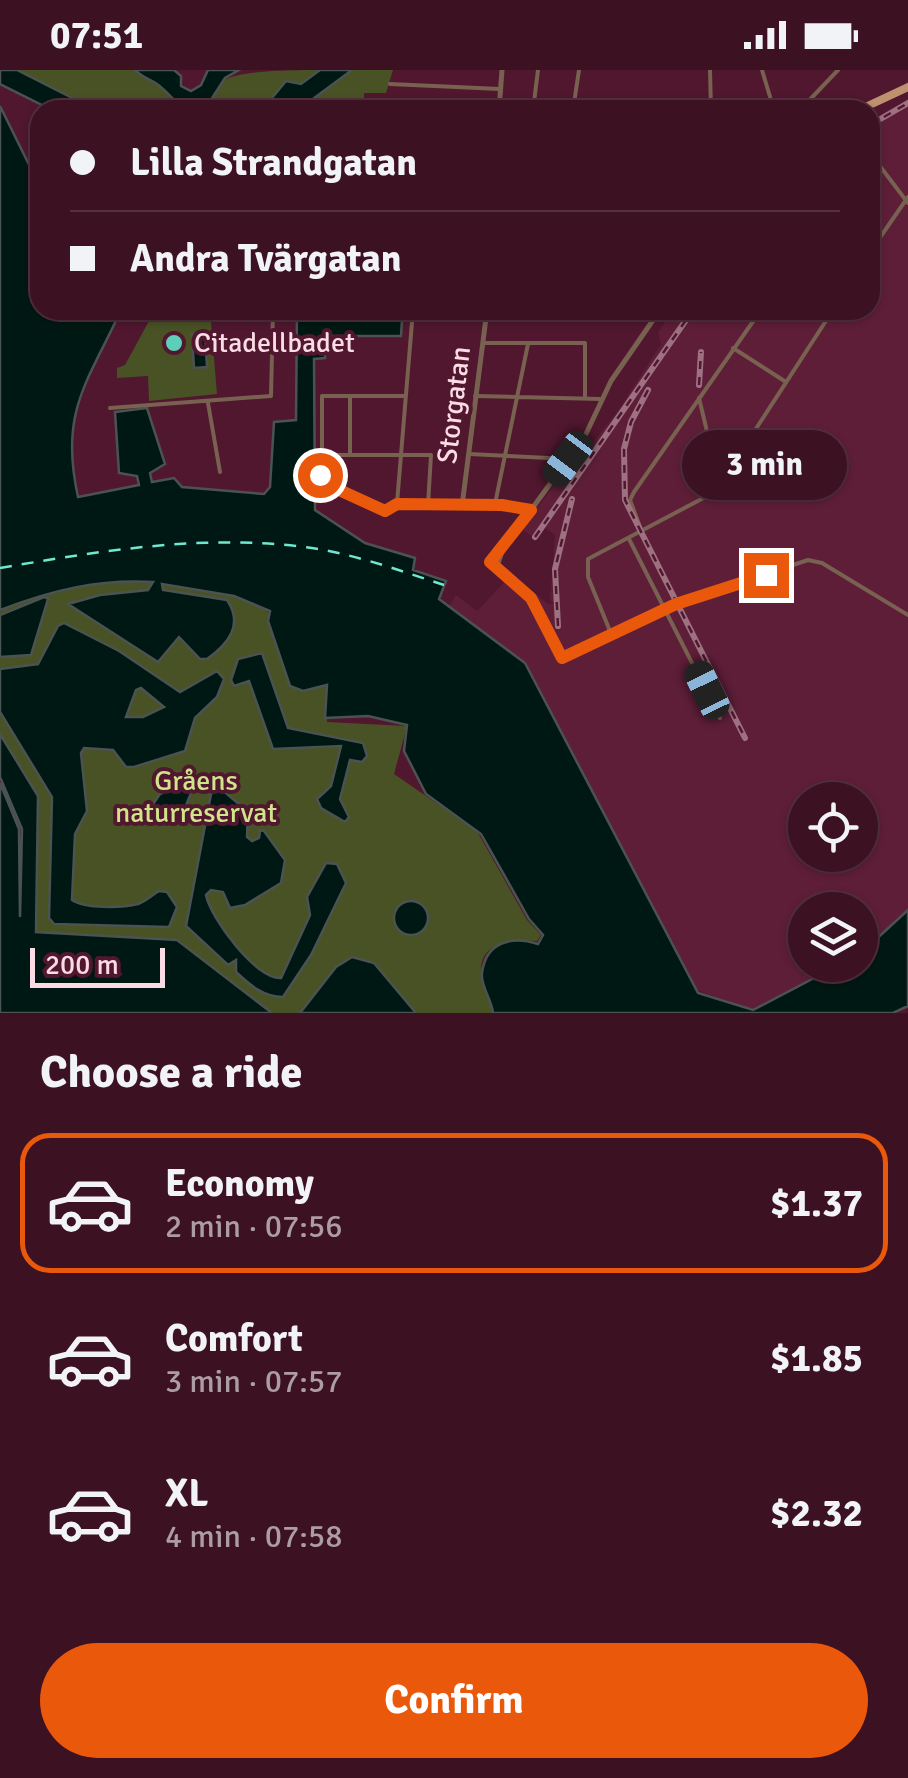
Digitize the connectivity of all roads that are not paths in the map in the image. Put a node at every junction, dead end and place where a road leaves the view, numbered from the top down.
1 (502, 70) edge
2 (538, 70) edge
3 (579, 70) edge
4 (710, 70) edge
5 (762, 70) edge
6 (838, 70) edge
7 (390, 84) dead end
8 (908, 88) edge
9 (500, 89) junction
10 (499, 100) edge
11 (534, 100) edge
12 (574, 100) edge
13 (710, 100) edge
14 (771, 100) edge
15 (810, 100) edge
16 (880, 101) edge
17 (880, 166) edge
18 (907, 200) edge
19 (880, 238) edge
20 (273, 320) edge
21 (412, 320) edge
22 (486, 320) edge
23 (648, 320) edge
24 (754, 320) edge
25 (826, 320) edge
26 (652, 322) joint
27 (482, 343) junction
28 (528, 344) junction
29 (733, 348) junction
30 (786, 382) junction
31 (350, 396) junction
32 (406, 396) junction
33 (476, 396) junction
34 (518, 397) junction
35 (585, 397) junction
36 (699, 398) junction
37 (602, 399) junction
38 (208, 402) junction
39 (110, 408) dead end
40 (468, 454) junction
41 (505, 454) junction
42 (321, 455) junction
43 (350, 455) junction
44 (401, 455) junction
45 (568, 459) junction
46 (220, 472) dead end
47 (729, 483) junction
48 (496, 499) dead end
49 (397, 504) junction
50 (428, 506) junction
51 (462, 506) junction
52 (531, 510) junction
53 (642, 532) junction
54 (629, 539) junction
55 (667, 608) junction
56 (908, 615) edge
57 (612, 636) junction
58 (720, 718) dead end

1 - 9 street
2 - 11 street
3 - 12 street
4 - 13 street
5 - 14 street
6 - 15 street
7 - 9 street
8 - 16 main road
9 - 10 street
17 - 18 street
18 - 19 street
20 - 38 street
21 - 32 street
22 - 27 street, Storgatan
23 - 26 street
24 - 29 street
25 - 30 street
26 - 37 street
27 - 28 street
27 - 33 street, Storgatan
28 - 34 street
28 - 35 street
29 - 30 street
29 - 36 street
30 - 47 street
31 - 32 street
31 - 42 street
31 - 43 street
32 - 44 street
33 - 34 street
33 - 40 street, Storgatan
34 - 35 street
34 - 41 street
35 - 37 street
36 - 47 street
36 - 53 street
37 - 45 street
38 - 39 street
38 - 46 street
40 - 41 street
40 - 51 street, Storgatan
41 - 45 street
41 - 48 street
42 - 43 street
42 - 49 street
43 - 44 street
44 - 49 street
44 - 50 street
45 - 52 street
47 - 53 street
49 - 50 street
50 - 51 street
51 - 52 street
52 - 57 street
53 - 54 street
54 - 55 street
54 - 57 street
55 - 56 street
55 - 57 street
55 - 58 street

